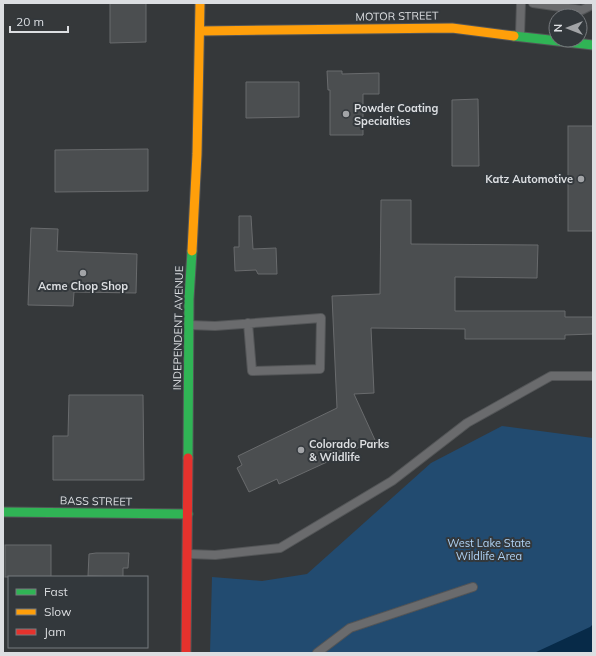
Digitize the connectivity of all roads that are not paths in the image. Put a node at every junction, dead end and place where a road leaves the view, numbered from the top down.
1 (200, 3) edge
2 (521, 3) edge
3 (533, 3) edge
4 (592, 3) edge
5 (200, 31) junction
6 (520, 36) junction
7 (593, 45) edge
8 (248, 323) junction
9 (189, 325) junction
10 (593, 376) edge
11 (3, 512) edge
12 (188, 514) junction
13 (188, 554) junction
14 (473, 587) dead end
15 (186, 653) edge
16 (317, 653) edge

1 - 5 street, INDEPENDENT AVENUE
2 - 6 lane
3 - 4 lane
5 - 6 street, MOTOR STREET
5 - 9 street, INDEPENDENT AVENUE
6 - 7 street, MOTOR STREET
8 - 8 lane
8 - 9 lane
9 - 12 street, INDEPENDENT AVENUE
10 - 13 lane
11 - 12 street, BASS STREET
12 - 13 street, INDEPENDENT AVENUE
13 - 15 street, INDEPENDENT AVENUE
14 - 16 lane

